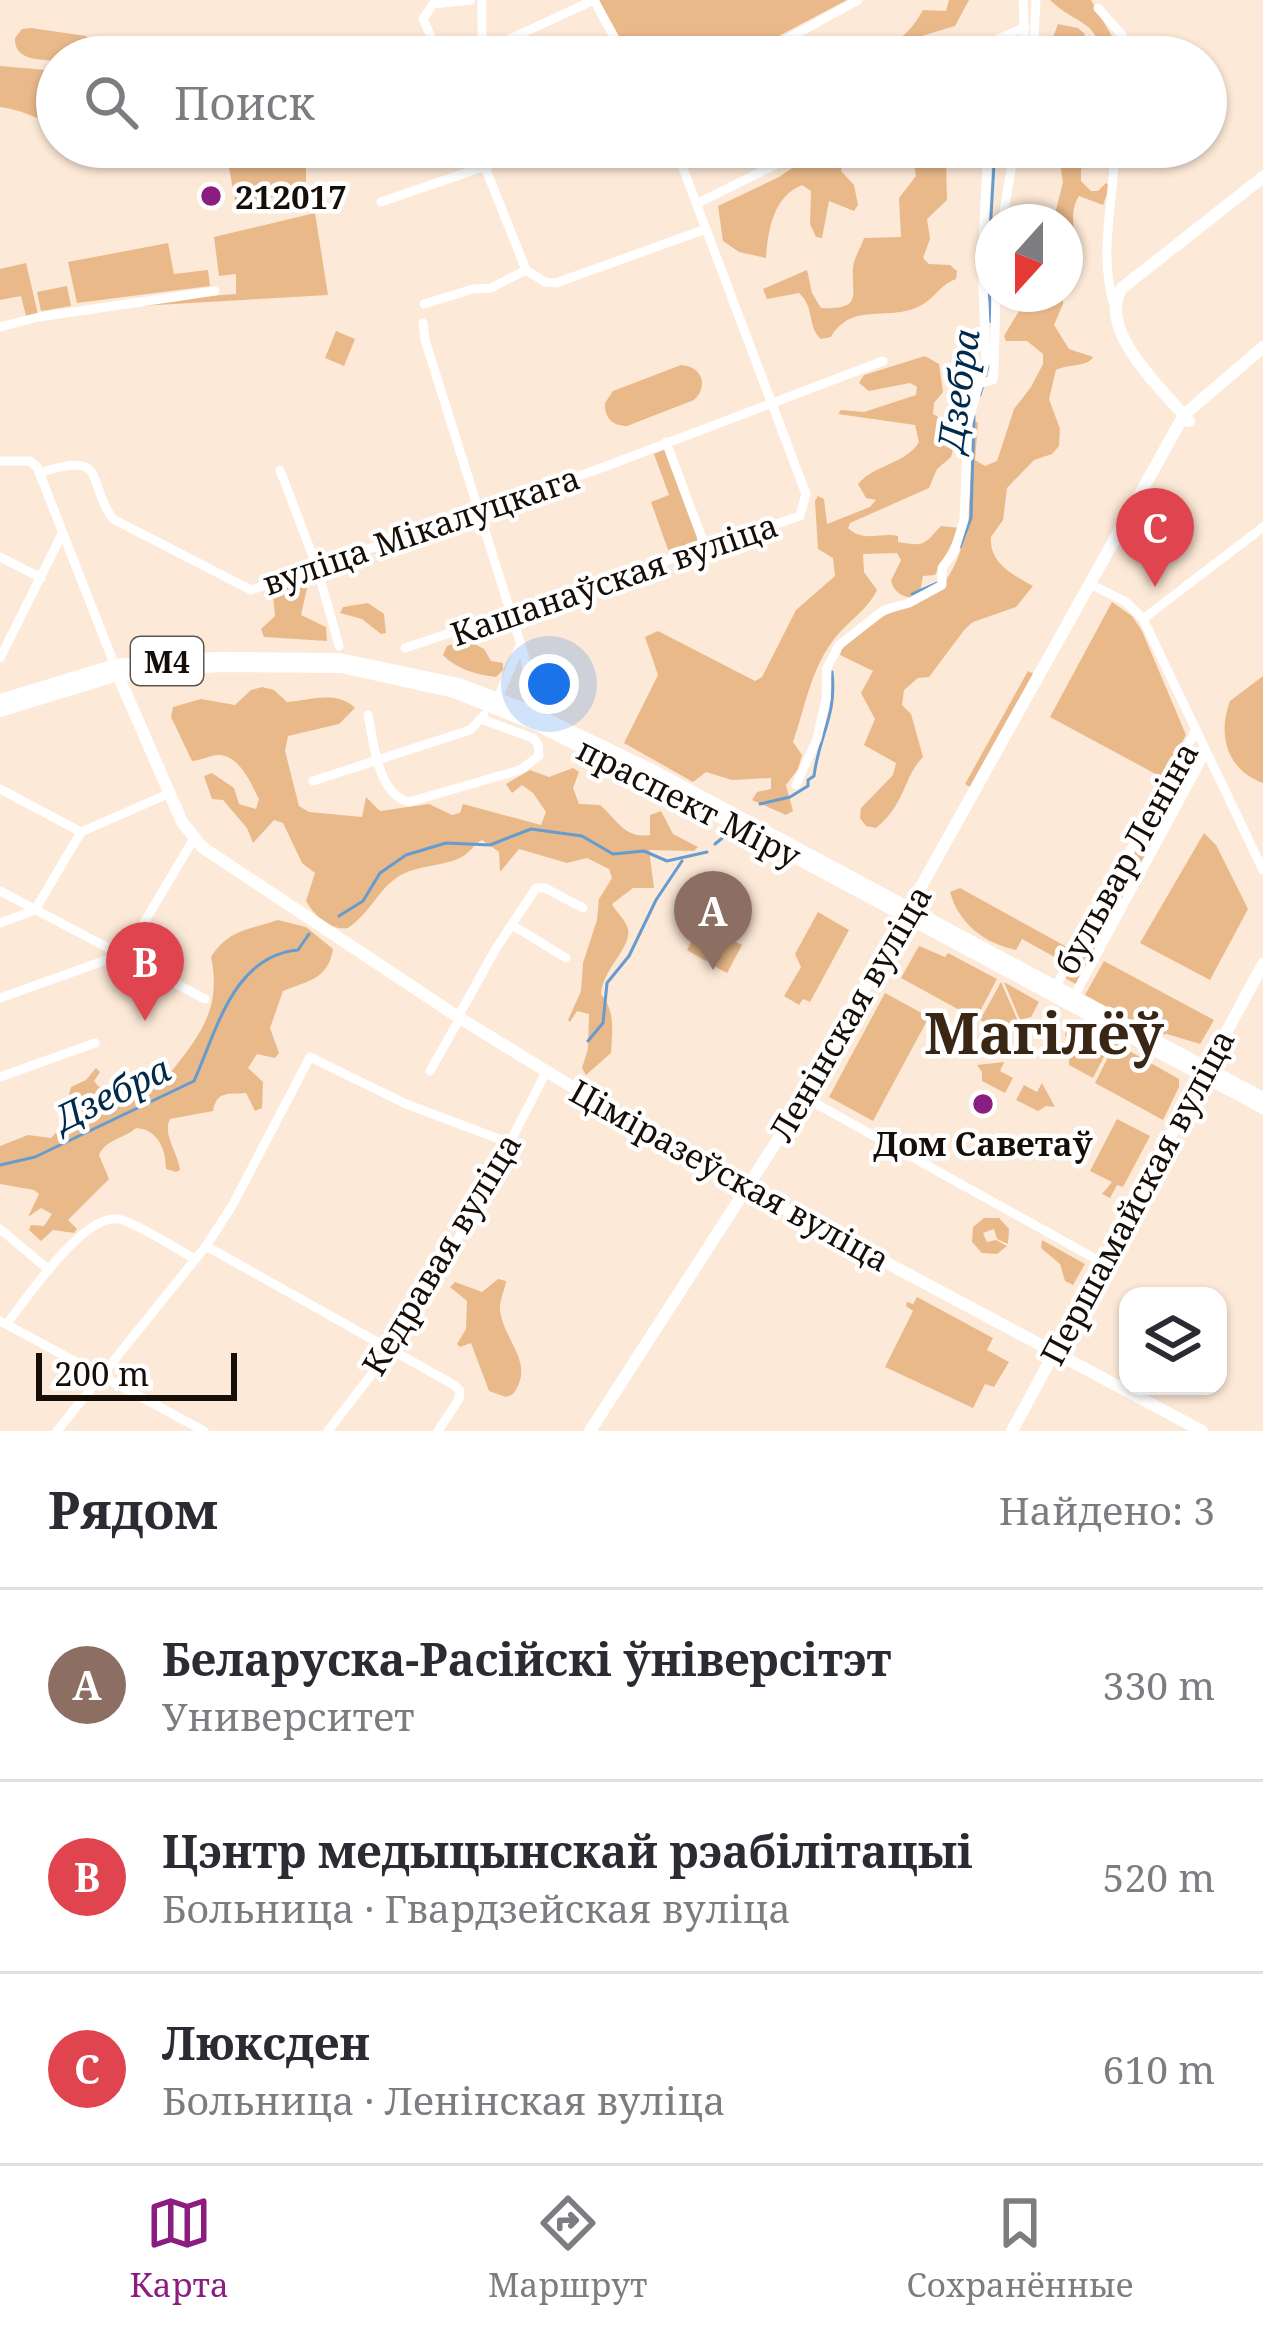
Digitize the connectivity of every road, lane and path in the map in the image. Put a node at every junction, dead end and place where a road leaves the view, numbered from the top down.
1 (471, 0) edge
2 (482, 0) edge
3 (594, 0) edge
4 (858, 0) edge
5 (1023, 0) edge
6 (1036, 0) edge
7 (1098, 8) dead end
8 (1025, 27) junction
9 (431, 36) edge
10 (478, 36) edge
11 (515, 36) edge
12 (614, 36) edge
13 (792, 36) edge
14 (1005, 36) edge
15 (1026, 36) edge
16 (1032, 36) edge
17 (1122, 36) edge
18 (482, 168) edge
19 (485, 168) edge
20 (683, 168) edge
21 (768, 168) edge
22 (987, 168) edge
23 (1011, 168) edge
24 (1112, 168) edge
25 (1263, 177) edge
26 (381, 202) dead end
27 (698, 203) junction
28 (1005, 204) edge
29 (706, 230) junction
30 (526, 270) junction
31 (215, 291) dead end
32 (424, 304) dead end
33 (1114, 305) junction
34 (994, 312) edge
35 (423, 323) dead end
36 (0, 327) edge
37 (1263, 351) edge
38 (883, 361) dead end
39 (987, 381) junction
40 (772, 404) junction
41 (1187, 418) junction
42 (666, 442) junction
43 (0, 460) edge
44 (280, 470) dead end
45 (40, 473) junction
46 (480, 511) junction
47 (1263, 527) edge
48 (62, 533) junction
49 (706, 549) junction
50 (0, 557) edge
51 (317, 567) junction
52 (41, 578) junction
53 (1095, 586) junction
54 (514, 614) junction
55 (1143, 619) junction
56 (339, 646) dead end
57 (405, 648) dead end
58 (0, 658) edge
59 (521, 658) junction
60 (116, 670) junction
61 (0, 700) edge
62 (494, 703) junction
63 (0, 711) edge
64 (525, 714) junction
65 (368, 715) dead end
66 (481, 719) junction
67 (1196, 730) junction
68 (1206, 752) junction
69 (378, 760) junction
70 (314, 781) dead end
71 (796, 785) dead end
72 (0, 789) edge
73 (170, 794) junction
74 (81, 832) junction
75 (193, 839) junction
76 (1263, 870) edge
77 (0, 891) edge
78 (583, 908) dead end
79 (35, 910) junction
80 (911, 914) junction
81 (0, 923) edge
82 (512, 926) junction
83 (118, 955) junction
84 (566, 958) dead end
85 (1263, 964) edge
86 (1053, 991) junction
87 (0, 998) edge
88 (205, 999) dead end
89 (1072, 1001) junction
90 (459, 1017) junction
91 (94, 1043) dead end
92 (430, 1071) dead end
93 (546, 1072) junction
94 (1204, 1072) junction
95 (0, 1077) edge
96 (807, 1098) junction
97 (1263, 1098) edge
98 (1263, 1108) edge
99 (509, 1143) junction
100 (751, 1190) junction
101 (0, 1229) edge
102 (206, 1246) junction
103 (194, 1259) junction
104 (1103, 1263) junction
105 (49, 1270) junction
106 (4, 1321) edge
107 (391, 1348) junction
108 (1054, 1352) junction
109 (101, 1376) junction
110 (198, 1430) edge
111 (57, 1431) edge
112 (328, 1431) edge
113 (438, 1431) edge
114 (590, 1431) edge
115 (599, 1431) edge
116 (1012, 1431) edge
117 (1202, 1431) edge

1 - 9 street
2 - 10 street
3 - 11 street
3 - 12 street
4 - 13 street
5 - 8 street
6 - 16 street
7 - 17 street
8 - 14 street
8 - 15 street
18 - 26 street
19 - 30 street
20 - 27 street
21 - 27 street
22 - 39 street
23 - 28 street
24 - 33 street
25 - 33 main road
27 - 29 street
29 - 30 street
29 - 40 street
30 - 32 street
31 - 36 street
33 - 41 main road
34 - 39 street
35 - 46 street
37 - 41 main road
38 - 40 street, вуліца Мікалуцкага
39 - 71 street
40 - 42 street, вуліца Мікалуцкага
40 - 49 street, Кашанаўская вуліца
41 - 53 main road, Ленінская вуліца
42 - 46 street, вуліца Мікалуцкага
42 - 49 street
43 - 45 street
44 - 51 street
45 - 48 street
45 - 51 street, вуліца Мікалуцкага
46 - 51 street, вуліца Мікалуцкага
46 - 54 street
47 - 55 street
48 - 52 street
48 - 60 street
49 - 54 street, Кашанаўская вуліца
50 - 52 street
51 - 56 street
52 - 58 street
53 - 55 street
53 - 80 main road, Ленінская вуліца
54 - 57 street, Кашанаўская вуліца
54 - 59 street
55 - 67 street
59 - 62 street
59 - 64 street
60 - 61 main road, праспект Міру / М4
60 - 62 main road, праспект Міру / М4
60 - 63 main road, праспект Міру / М4
60 - 73 main road
62 - 64 main road, праспект Міру / М4
62 - 66 street
64 - 80 main road, праспект Міру / М4
65 - 69 street
66 - 69 street
66 - 69 street
67 - 68 street
67 - 86 street, бульвар Леніна
68 - 76 street
68 - 89 street, бульвар Леніна
69 - 70 street
72 - 74 street
73 - 74 street
73 - 75 main road
74 - 79 street
75 - 83 street
75 - 90 main road, Ціміразеўская вуліца
77 - 79 street
78 - 82 street
79 - 81 street
79 - 83 street
80 - 86 main road, праспект Міру / М4
80 - 96 main road, Ленінская вуліца
82 - 84 street
82 - 90 street
83 - 87 street
83 - 88 street
85 - 94 main road, Першамайская вуліца
86 - 89 main road, праспект Міру / М4
89 - 94 main road, праспект Міру / М4
90 - 92 street
90 - 93 main road, Ціміразеўская вуліца
91 - 95 street
93 - 99 street, Кедравая вуліца
93 - 100 main road, Ціміразеўская вуліца
94 - 97 main road, праспект Міру / М4
94 - 98 main road, праспект Міру / М4
94 - 104 main road, Першамайская вуліца
96 - 100 main road, Ленінская вуліца
96 - 104 street
99 - 102 street
99 - 107 street, Кедравая вуліца
100 - 108 main road, Ціміразеўская вуліца
100 - 114 main road, Ленінская вуліца
100 - 115 main road, Ленінская вуліца
101 - 105 street
102 - 103 street
102 - 107 street
103 - 105 street
103 - 109 street
104 - 108 main road, Першамайская вуліца
105 - 106 street
106 - 109 street
107 - 112 street, Кедравая вуліца
107 - 113 street
108 - 116 main road, Першамайская вуліца
108 - 117 main road, Ціміразеўская вуліца
109 - 110 street
109 - 111 street

